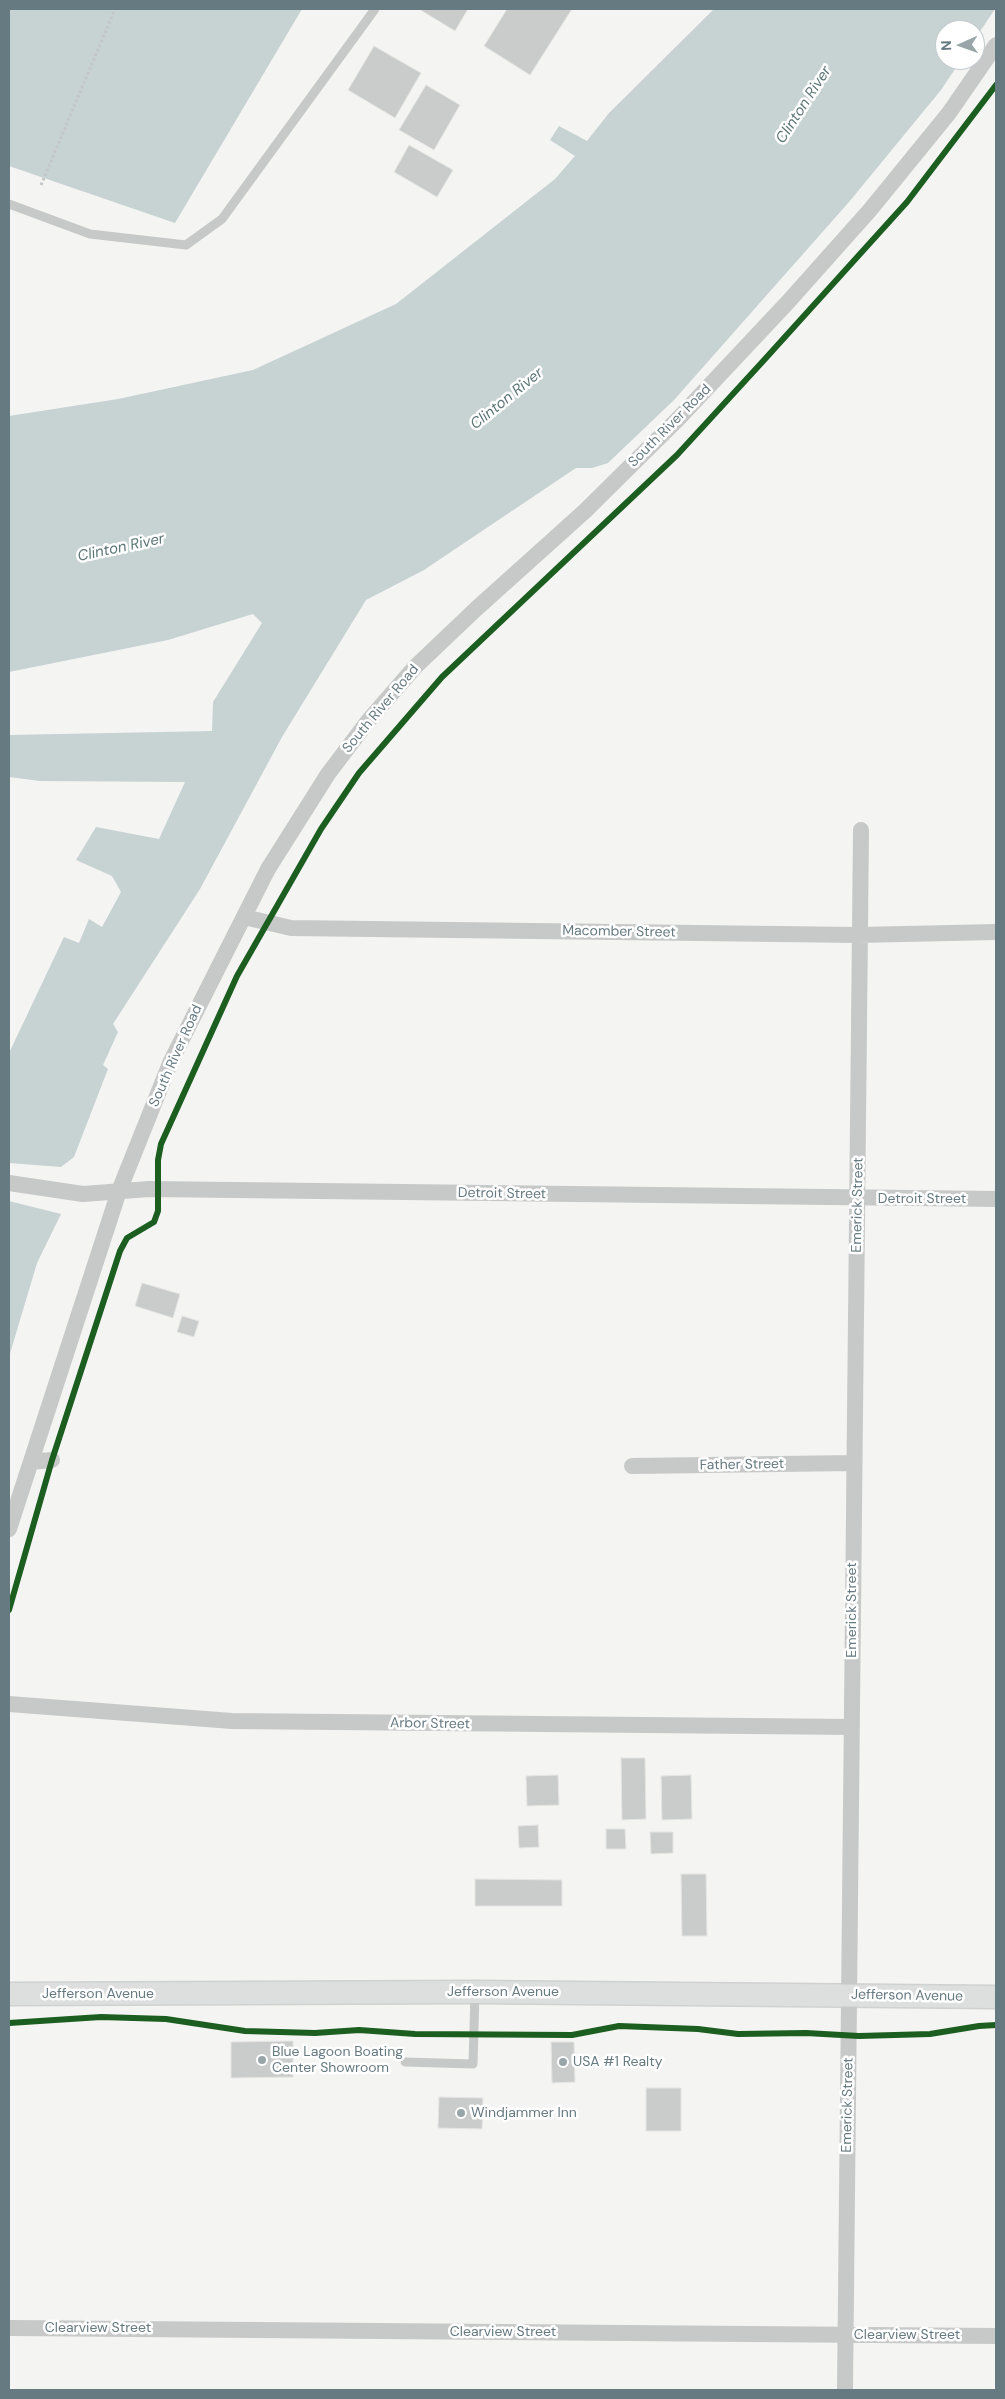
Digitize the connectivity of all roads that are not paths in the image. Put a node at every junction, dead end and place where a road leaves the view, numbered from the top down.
1 (375, 9) edge
2 (996, 45) edge
3 (9, 204) edge
4 (860, 830) dead end
5 (244, 916) junction
6 (996, 932) edge
7 (858, 935) junction
8 (9, 1183) edge
9 (119, 1191) junction
10 (858, 1199) junction
11 (996, 1199) edge
12 (52, 1460) dead end
13 (31, 1462) junction
14 (853, 1463) junction
15 (632, 1466) dead end
16 (9, 1530) edge
17 (9, 1704) edge
18 (852, 1727) junction
19 (475, 1992) junction
20 (9, 1994) edge
21 (850, 1996) junction
22 (996, 1997) edge
23 (405, 2062) dead end
24 (9, 2328) edge
25 (845, 2334) junction
26 (996, 2336) edge
27 (845, 2390) edge

1 - 3 lane
2 - 5 street, South River Road
4 - 7 street, Emerick Street
5 - 7 street, Macomber Street
5 - 9 street, South River Road
6 - 7 street, Macomber Street
7 - 10 street, Emerick Street
8 - 9 street, Detroit Street
9 - 10 street, Detroit Street
9 - 13 street, South River Road
10 - 11 street, Detroit Street
10 - 14 street, Emerick Street
12 - 13 street
13 - 16 street, South River Road
14 - 15 street, Father Street
14 - 18 street, Emerick Street
17 - 18 street, Arbor Street
18 - 21 street, Emerick Street
19 - 20 street, Jefferson Avenue
19 - 21 street, Jefferson Avenue
19 - 23 lane
21 - 22 street, Jefferson Avenue
21 - 25 street, Emerick Street
24 - 25 street, Clearview Street
25 - 26 street, Clearview Street
25 - 27 street, Emerick Street

